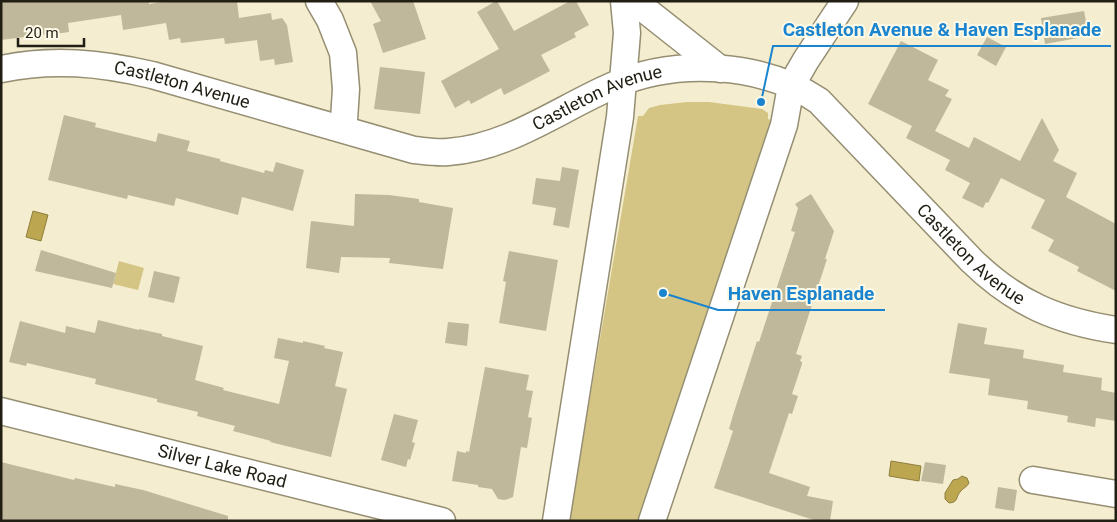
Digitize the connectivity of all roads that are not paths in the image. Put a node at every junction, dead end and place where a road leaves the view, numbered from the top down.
1 (319, 1) edge
2 (624, 1) edge
3 (634, 1) edge
4 (845, 1) edge
5 (1, 69) edge
6 (720, 69) junction
7 (623, 81) junction
8 (791, 86) junction
9 (341, 128) junction
10 (1116, 330) edge
11 (1, 411) edge
12 (1033, 480) dead end
13 (1116, 494) edge
14 (442, 521) edge
15 (556, 521) edge
16 (652, 521) edge

1 - 9 street
2 - 7 street
3 - 6 street
4 - 8 street
5 - 9 street, Castleton Avenue
6 - 7 street, Castleton Avenue
6 - 8 street, Castleton Avenue
7 - 9 street, Castleton Avenue
7 - 15 street
8 - 10 street, Castleton Avenue
8 - 16 street
11 - 14 street, Silver Lake Road
12 - 13 street

